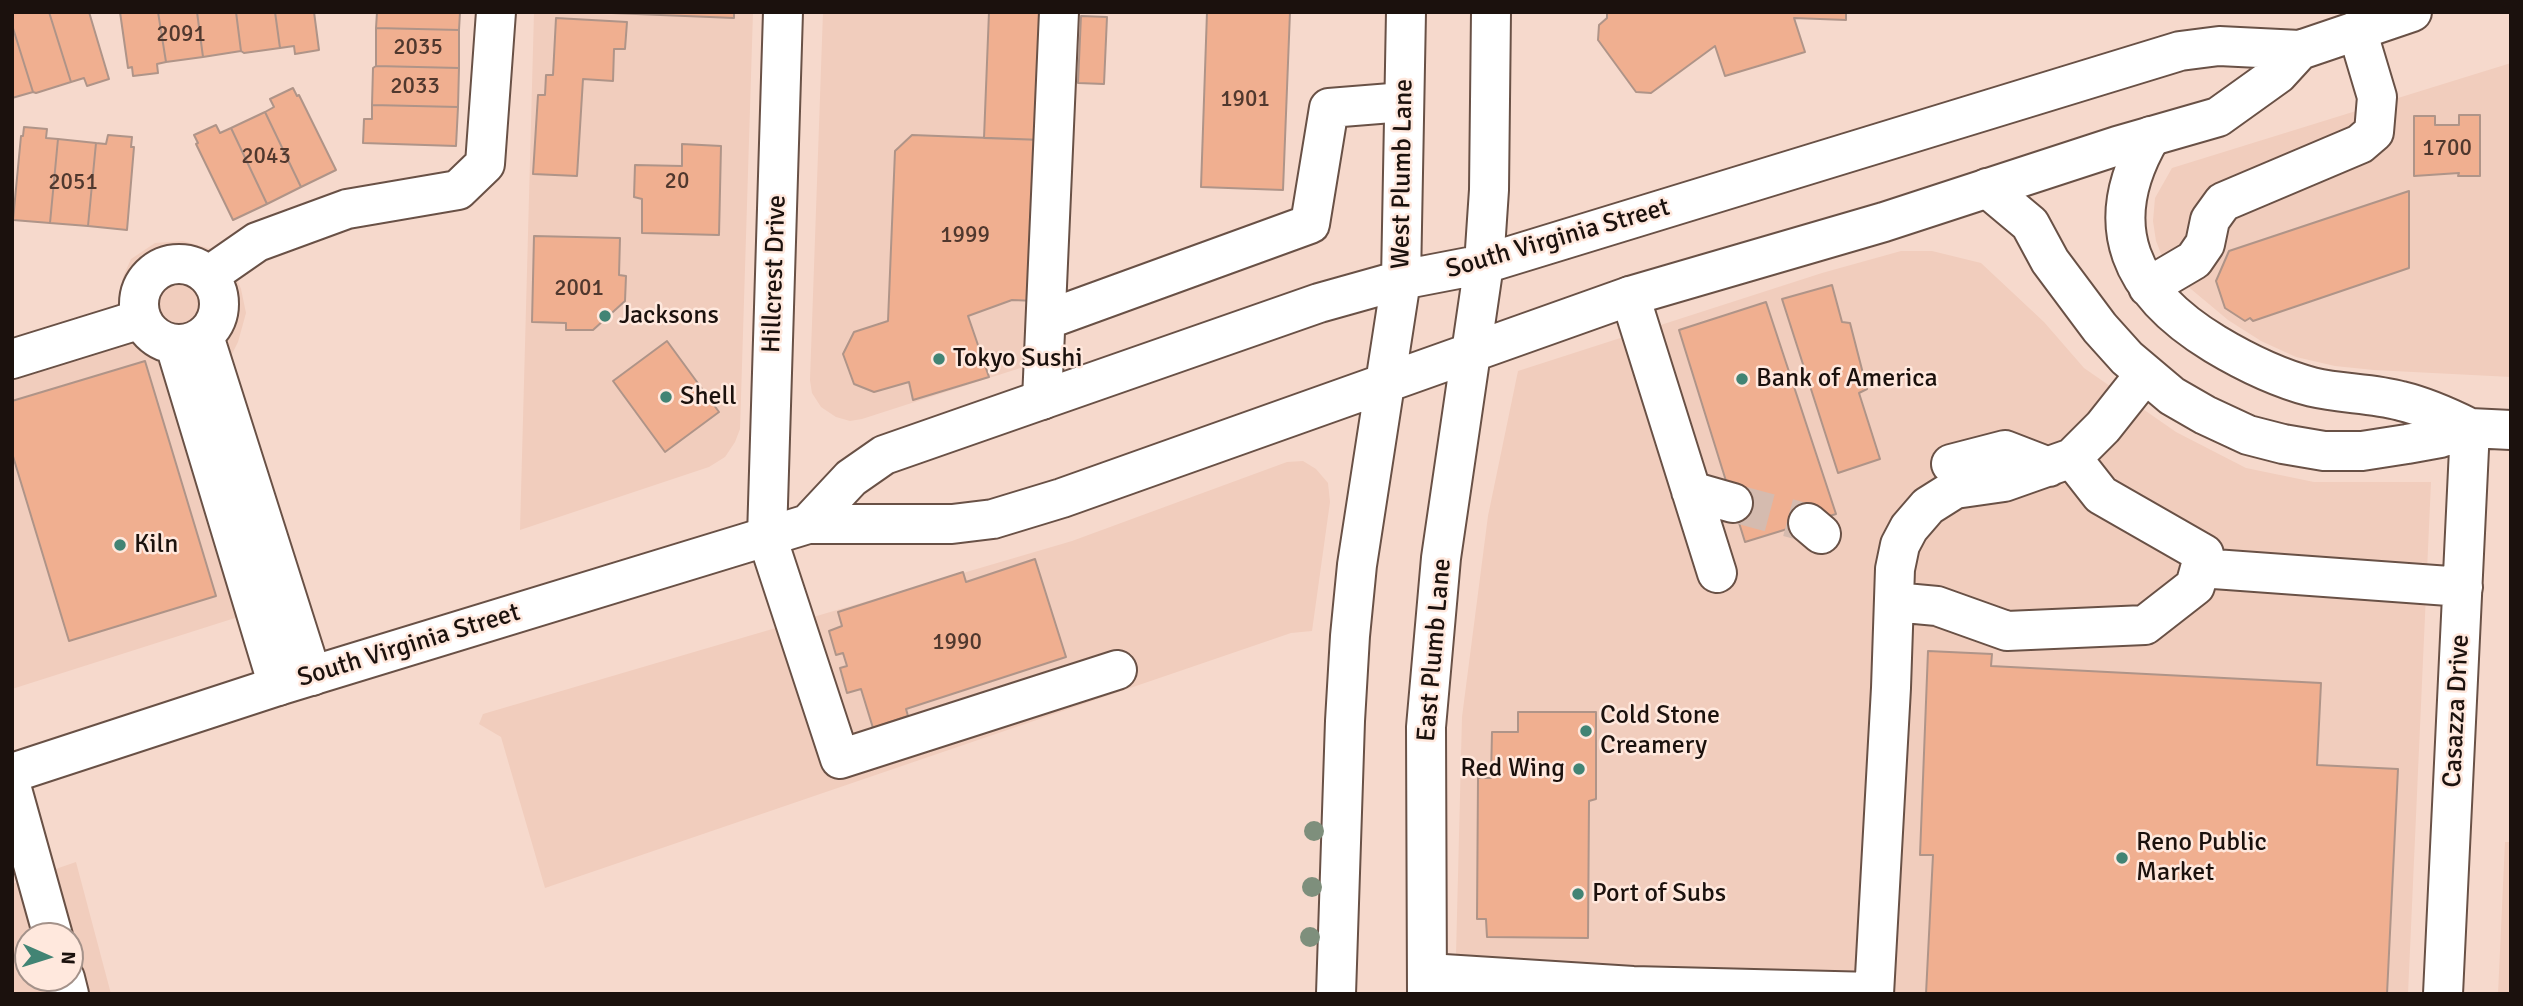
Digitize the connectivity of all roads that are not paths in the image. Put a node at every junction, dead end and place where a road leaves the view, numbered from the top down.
1 (496, 12) edge
2 (783, 12) edge
3 (1059, 12) edge
4 (1406, 12) edge
5 (1491, 12) edge
6 (2412, 12) edge
7 (2357, 30) junction
8 (2300, 50) junction
9 (1404, 102) junction
10 (2151, 136) junction
11 (1987, 188) junction
12 (1484, 264) junction
13 (208, 276) junction
14 (1401, 279) junction
15 (2148, 287) junction
16 (1630, 296) junction
17 (141, 319) junction
18 (1046, 320) junction
19 (190, 340) junction
20 (1471, 354) junction
21 (12, 359) edge
22 (2145, 374) junction
23 (1385, 383) junction
24 (1042, 400) junction
25 (2470, 428) junction
26 (2511, 430) edge
27 (2060, 463) junction
28 (1951, 464) dead end
29 (1691, 491) junction
30 (1732, 503) tunnel mouth
31 (808, 524) junction
32 (767, 537) junction
33 (2200, 568) junction
34 (1717, 573) dead end
35 (2463, 587) junction
36 (1894, 602) junction
37 (1117, 670) dead end
38 (295, 681) junction
39 (12, 773) edge
40 (12, 789) edge
41 (49, 922) edge
42 (1427, 983) edge
43 (1874, 993) edge
44 (1336, 994) edge
45 (2443, 994) edge

1 - 13 main road
2 - 32 main road, Hillcrest Drive
3 - 18 main road
4 - 9 main road, West Plumb Lane
5 - 12 main road
6 - 7 main road, South Virginia Street
7 - 8 main road, South Virginia Street
7 - 15 main road
8 - 10 main road, South Virginia Street
8 - 12 main road, South Virginia Street
9 - 14 main road, West Plumb Lane
9 - 18 main road
10 - 11 main road, South Virginia Street
10 - 15 main road
11 - 16 main road, South Virginia Street
11 - 22 main road
12 - 14 main road, South Virginia Street
12 - 20 main road, East Plumb Lane
13 - 17 main road
13 - 19 main road
14 - 23 main road, West Plumb Lane
14 - 24 main road, South Virginia Street
15 - 25 main road
16 - 20 main road, South Virginia Street
16 - 29 main road
17 - 19 main road
17 - 21 main road
18 - 24 main road
19 - 38 main road
20 - 23 main road, South Virginia Street
20 - 42 main road, East Plumb Lane
22 - 25 main road
22 - 27 main road
23 - 31 main road, South Virginia Street
23 - 44 main road
24 - 31 main road, South Virginia Street
25 - 26 main road
25 - 35 main road, Casazza Drive
27 - 28 main road
27 - 33 main road
27 - 36 main road
29 - 30 main road
29 - 34 main road
31 - 32 main road, South Virginia Street
32 - 37 main road, Hillcrest Drive
32 - 38 main road, South Virginia Street
33 - 35 main road
33 - 36 main road
35 - 45 main road, Casazza Drive
36 - 43 main road
38 - 39 main road, South Virginia Street
40 - 41 main road
42 - 43 main road

